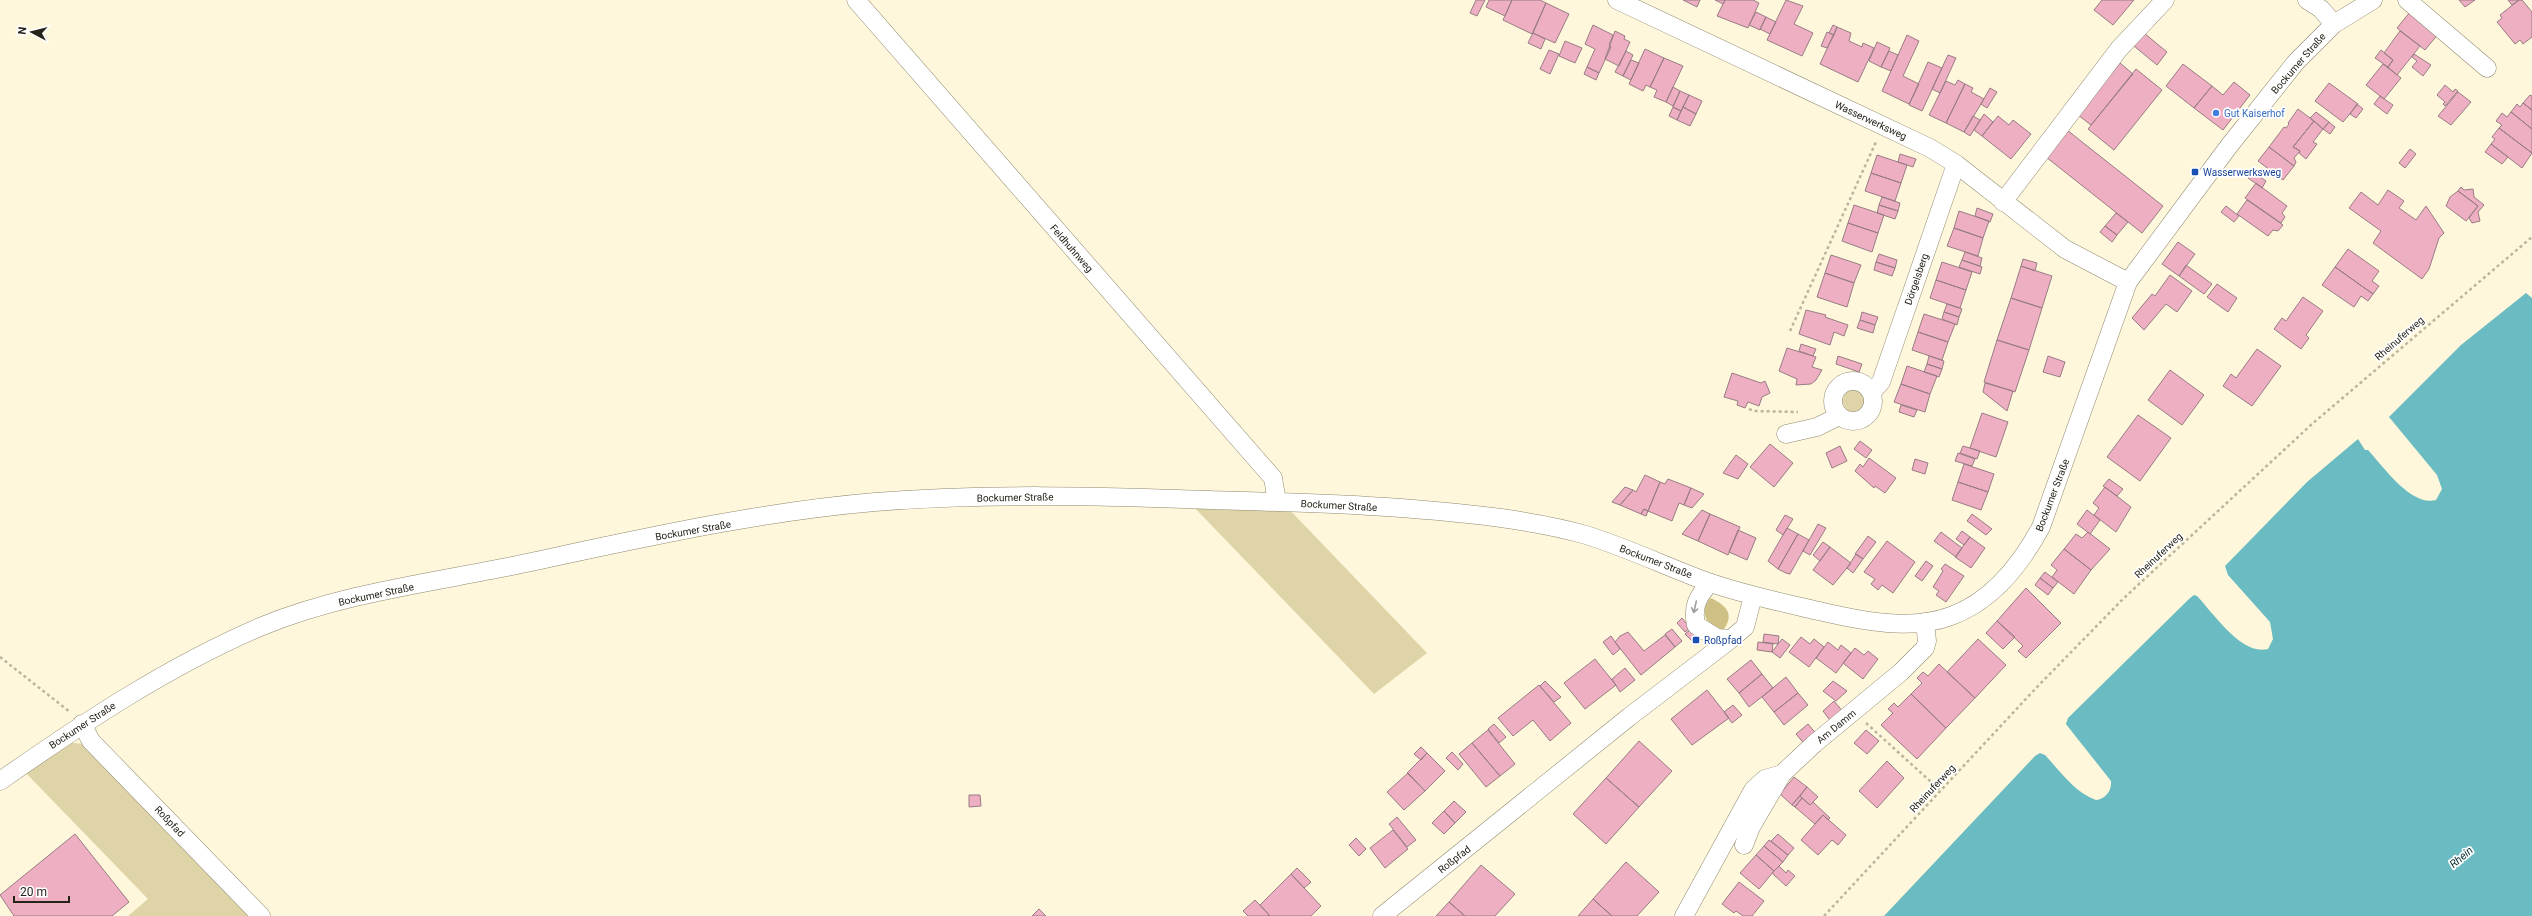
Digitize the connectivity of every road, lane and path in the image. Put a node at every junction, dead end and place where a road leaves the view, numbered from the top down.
1 (856, 0) edge
2 (1617, 0) edge
3 (2165, 0) edge
4 (2307, 0) edge
5 (2373, 0) edge
6 (2406, 0) edge
7 (2334, 24) junction
8 (2487, 68) dead end
9 (1884, 125) junction
10 (1956, 164) junction
11 (2003, 202) junction
12 (2532, 237) edge
13 (2128, 282) junction
14 (1790, 331) dead end
15 (1872, 392) junction
16 (1749, 409) dead end
17 (1839, 416) junction
18 (1804, 430) junction
19 (1786, 434) dead end
20 (1277, 502) junction
21 (1710, 583) junction
22 (1753, 596) junction
23 (1925, 622) junction
24 (1731, 639) junction
25 (0, 657) edge
26 (1854, 712) junction
27 (82, 724) junction
28 (1782, 774) junction
29 (0, 781) edge
30 (1941, 791) junction
31 (261, 916) edge
32 (1382, 916) edge
33 (1684, 916) edge
34 (1695, 916) edge
35 (1824, 916) edge

1 - 20 street, Feldhuhnweg
2 - 9 street, Wasserwerksweg
3 - 11 street
4 - 7 street
5 - 7 street, Bockumer Straße
6 - 8 street
7 - 13 street, Bockumer Straße
9 - 10 street, Wasserwerksweg
9 - 14 path
10 - 11 street, Wasserwerksweg
10 - 15 street, Dörgelsberg
11 - 13 street, Wasserwerksweg
12 - 30 path, Rheinuferweg
13 - 23 street, Bockumer Straße
15 - 17 street, Dörgelsberg
15 - 17 street
16 - 18 path
17 - 18 street
18 - 19 street
20 - 21 street, Bockumer Straße
20 - 27 street, Bockumer Straße
21 - 22 street, Bockumer Straße
21 -> 24 street
22 - 23 street, Bockumer Straße
22 - 24 street, Roßpfad
23 - 26 street, Am Damm
24 - 32 street, Roßpfad
25 - 27 path
26 - 28 street, Am Damm
26 - 30 path
27 - 29 street, Bockumer Straße
27 - 31 street, Roßpfad
28 - 33 street
28 - 34 street, Am Damm
30 - 35 path, Rheinuferweg

